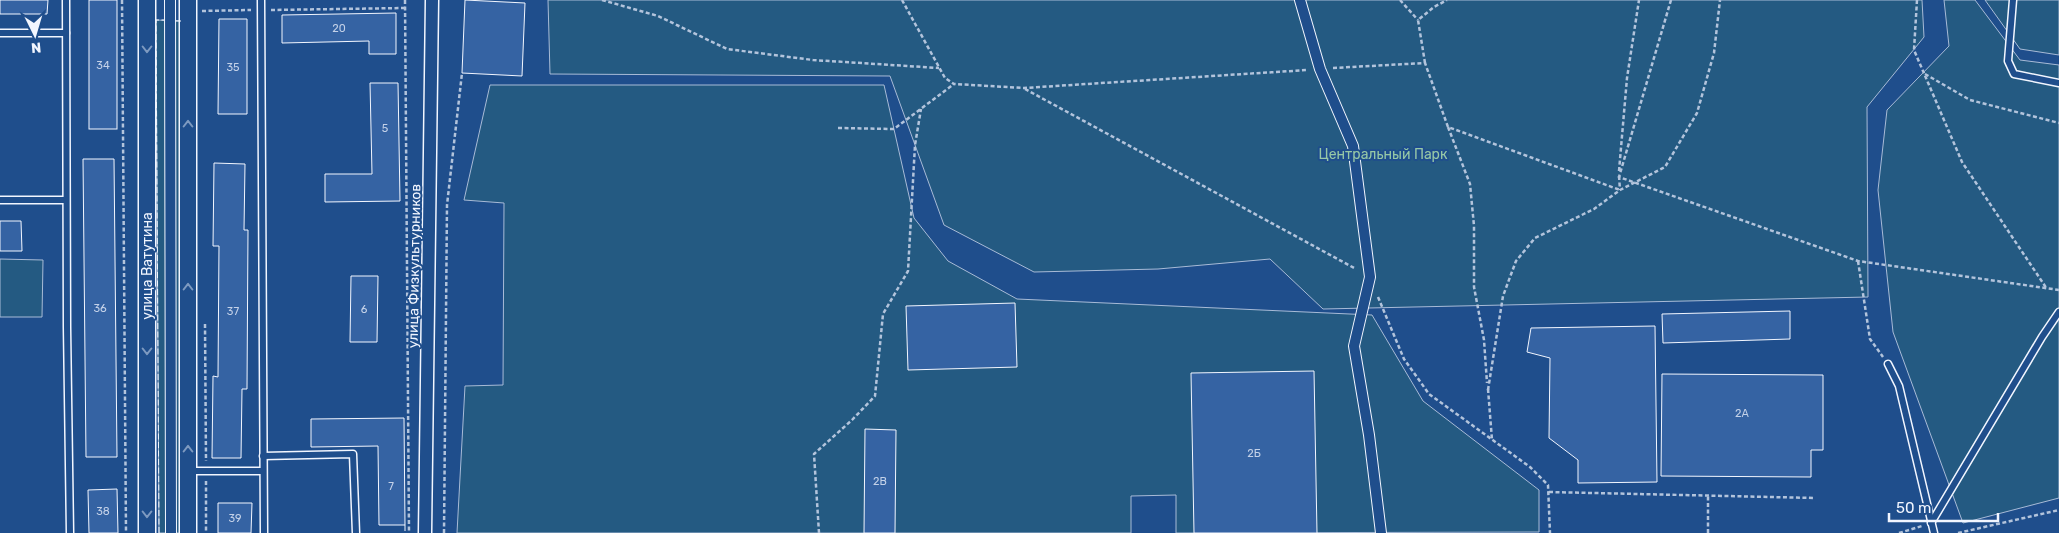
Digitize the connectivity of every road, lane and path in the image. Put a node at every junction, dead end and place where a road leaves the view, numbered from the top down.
1 (66, 0) edge
2 (122, 0) edge
3 (147, 0) edge
4 (170, 0) edge
5 (188, 0) edge
6 (261, 0) edge
7 (405, 0) edge
8 (432, 0) edge
9 (602, 0) edge
10 (902, 0) edge
11 (1300, 0) edge
12 (1400, 0) edge
13 (1447, 0) edge
14 (1639, 0) edge
15 (1671, 0) edge
16 (1720, 0) edge
17 (1917, 0) edge
18 (2014, 0) edge
19 (405, 8) junction
20 (202, 10) dead end
21 (261, 10) junction
22 (1418, 20) junction
23 (0, 33) edge
24 (66, 33) junction
25 (1425, 63) junction
26 (940, 68) junction
27 (1320, 69) junction
28 (462, 73) dead end
29 (1924, 74) junction
30 (2059, 83) edge
31 (954, 84) junction
32 (1024, 88) junction
33 (921, 109) junction
34 (2059, 123) edge
35 (1448, 127) junction
36 (838, 128) dead end
37 (1619, 176) junction
38 (1635, 182) junction
39 (1620, 190) junction
40 (0, 200) edge
41 (66, 200) junction
42 (1858, 261) junction
43 (1370, 277) junction
44 (2047, 289) junction
45 (2059, 290) edge
46 (2059, 312) edge
47 (1888, 364) joint
48 (1488, 390) junction
49 (1492, 440) junction
50 (263, 456) junction
51 (188, 470) junction
52 (263, 470) junction
53 (1548, 492) junction
54 (1708, 494) junction
55 (1815, 498) dead end
56 (2059, 510) edge
57 (1931, 523) junction
58 (70, 533) edge
59 (126, 533) edge
60 (147, 533) edge
61 (171, 533) edge
62 (188, 533) edge
63 (264, 533) edge
64 (356, 533) edge
65 (409, 533) edge
66 (425, 533) edge
67 (444, 533) edge
68 (819, 533) edge
69 (1381, 533) edge
70 (1550, 533) edge
71 (1708, 533) edge
72 (1934, 533) edge
73 (1958, 533) edge

1 - 24 lane
2 - 59 path
3 -> 60 street, улица Ватутина
4 - 61 street
51 -> 5 street
6 - 21 lane
7 - 19 path
8 - 66 street, улица Физкультурников
9 - 26 path
10 - 26 path
11 - 27 street
12 - 22 path
13 - 22 path
14 - 37 path
15 - 37 path
16 - 38 path
17 - 29 path
18 - 30 lane
19 - 21 path
19 - 65 path
20 - 21 path
21 - 50 lane
22 - 25 path
23 - 24 lane
24 - 41 lane
25 - 27 path
25 - 35 path
26 - 31 path
27 - 32 path
27 - 43 street
28 - 67 path
29 - 34 path
29 - 44 path
31 - 32 path
31 - 33 path
32 - 43 path
33 - 36 path
33 - 68 path
35 - 39 path
35 - 48 path
37 - 38 path
37 - 39 path
38 - 39 path
38 - 42 path
39 - 48 path
40 - 41 lane
41 - 58 lane
42 - 44 path
42 - 47 path
43 - 49 path
43 - 69 street
44 - 45 path
46 - 57 lane
47 - 57 lane
48 - 49 path
49 - 53 path
50 - 52 lane
50 - 64 lane
51 - 52 lane
51 - 62 street
52 - 63 lane
53 - 54 path
53 - 70 path
54 - 55 path
54 - 71 path
56 - 73 path
57 - 72 lane

